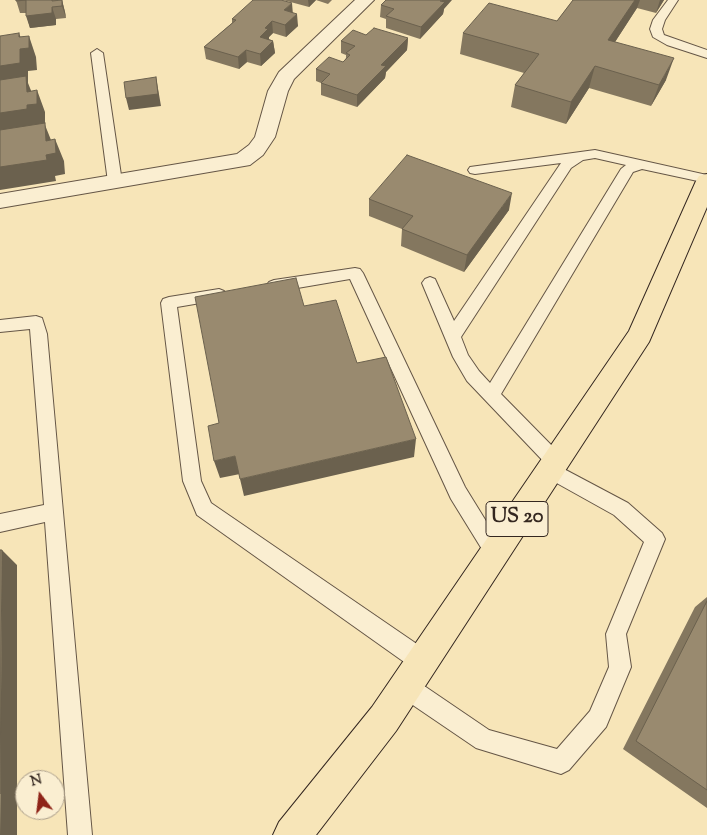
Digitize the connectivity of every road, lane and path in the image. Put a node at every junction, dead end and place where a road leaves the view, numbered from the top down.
1 (365, 0) edge
2 (672, 0) edge
3 (97, 53) dead end
4 (707, 54) edge
5 (582, 155) junction
6 (641, 164) junction
7 (475, 170) dead end
8 (115, 182) junction
9 (706, 185) edge
10 (0, 201) edge
11 (430, 283) dead end
12 (257, 289) edge
13 (237, 292) edge
14 (0, 326) edge
15 (452, 337) junction
16 (491, 396) junction
17 (553, 466) junction
18 (54, 511) junction
19 (0, 523) edge
20 (495, 553) junction
21 (422, 662) junction
22 (406, 687) junction
23 (80, 835) edge
24 (292, 835) edge

1 - 8 street
2 - 4 lane
3 - 8 lane
5 - 6 lane
5 - 7 lane
5 - 15 lane
6 - 9 lane
6 - 16 lane
8 - 10 street
9 - 17 main road, US 20
11 - 15 lane
12 - 20 lane
13 - 21 lane
14 - 18 lane
15 - 16 lane
16 - 17 lane
17 - 20 main road, US 20
17 - 22 lane
18 - 19 lane
18 - 23 lane
20 - 21 main road, US 20
21 - 22 main road, US 20
22 - 24 main road, US 20

